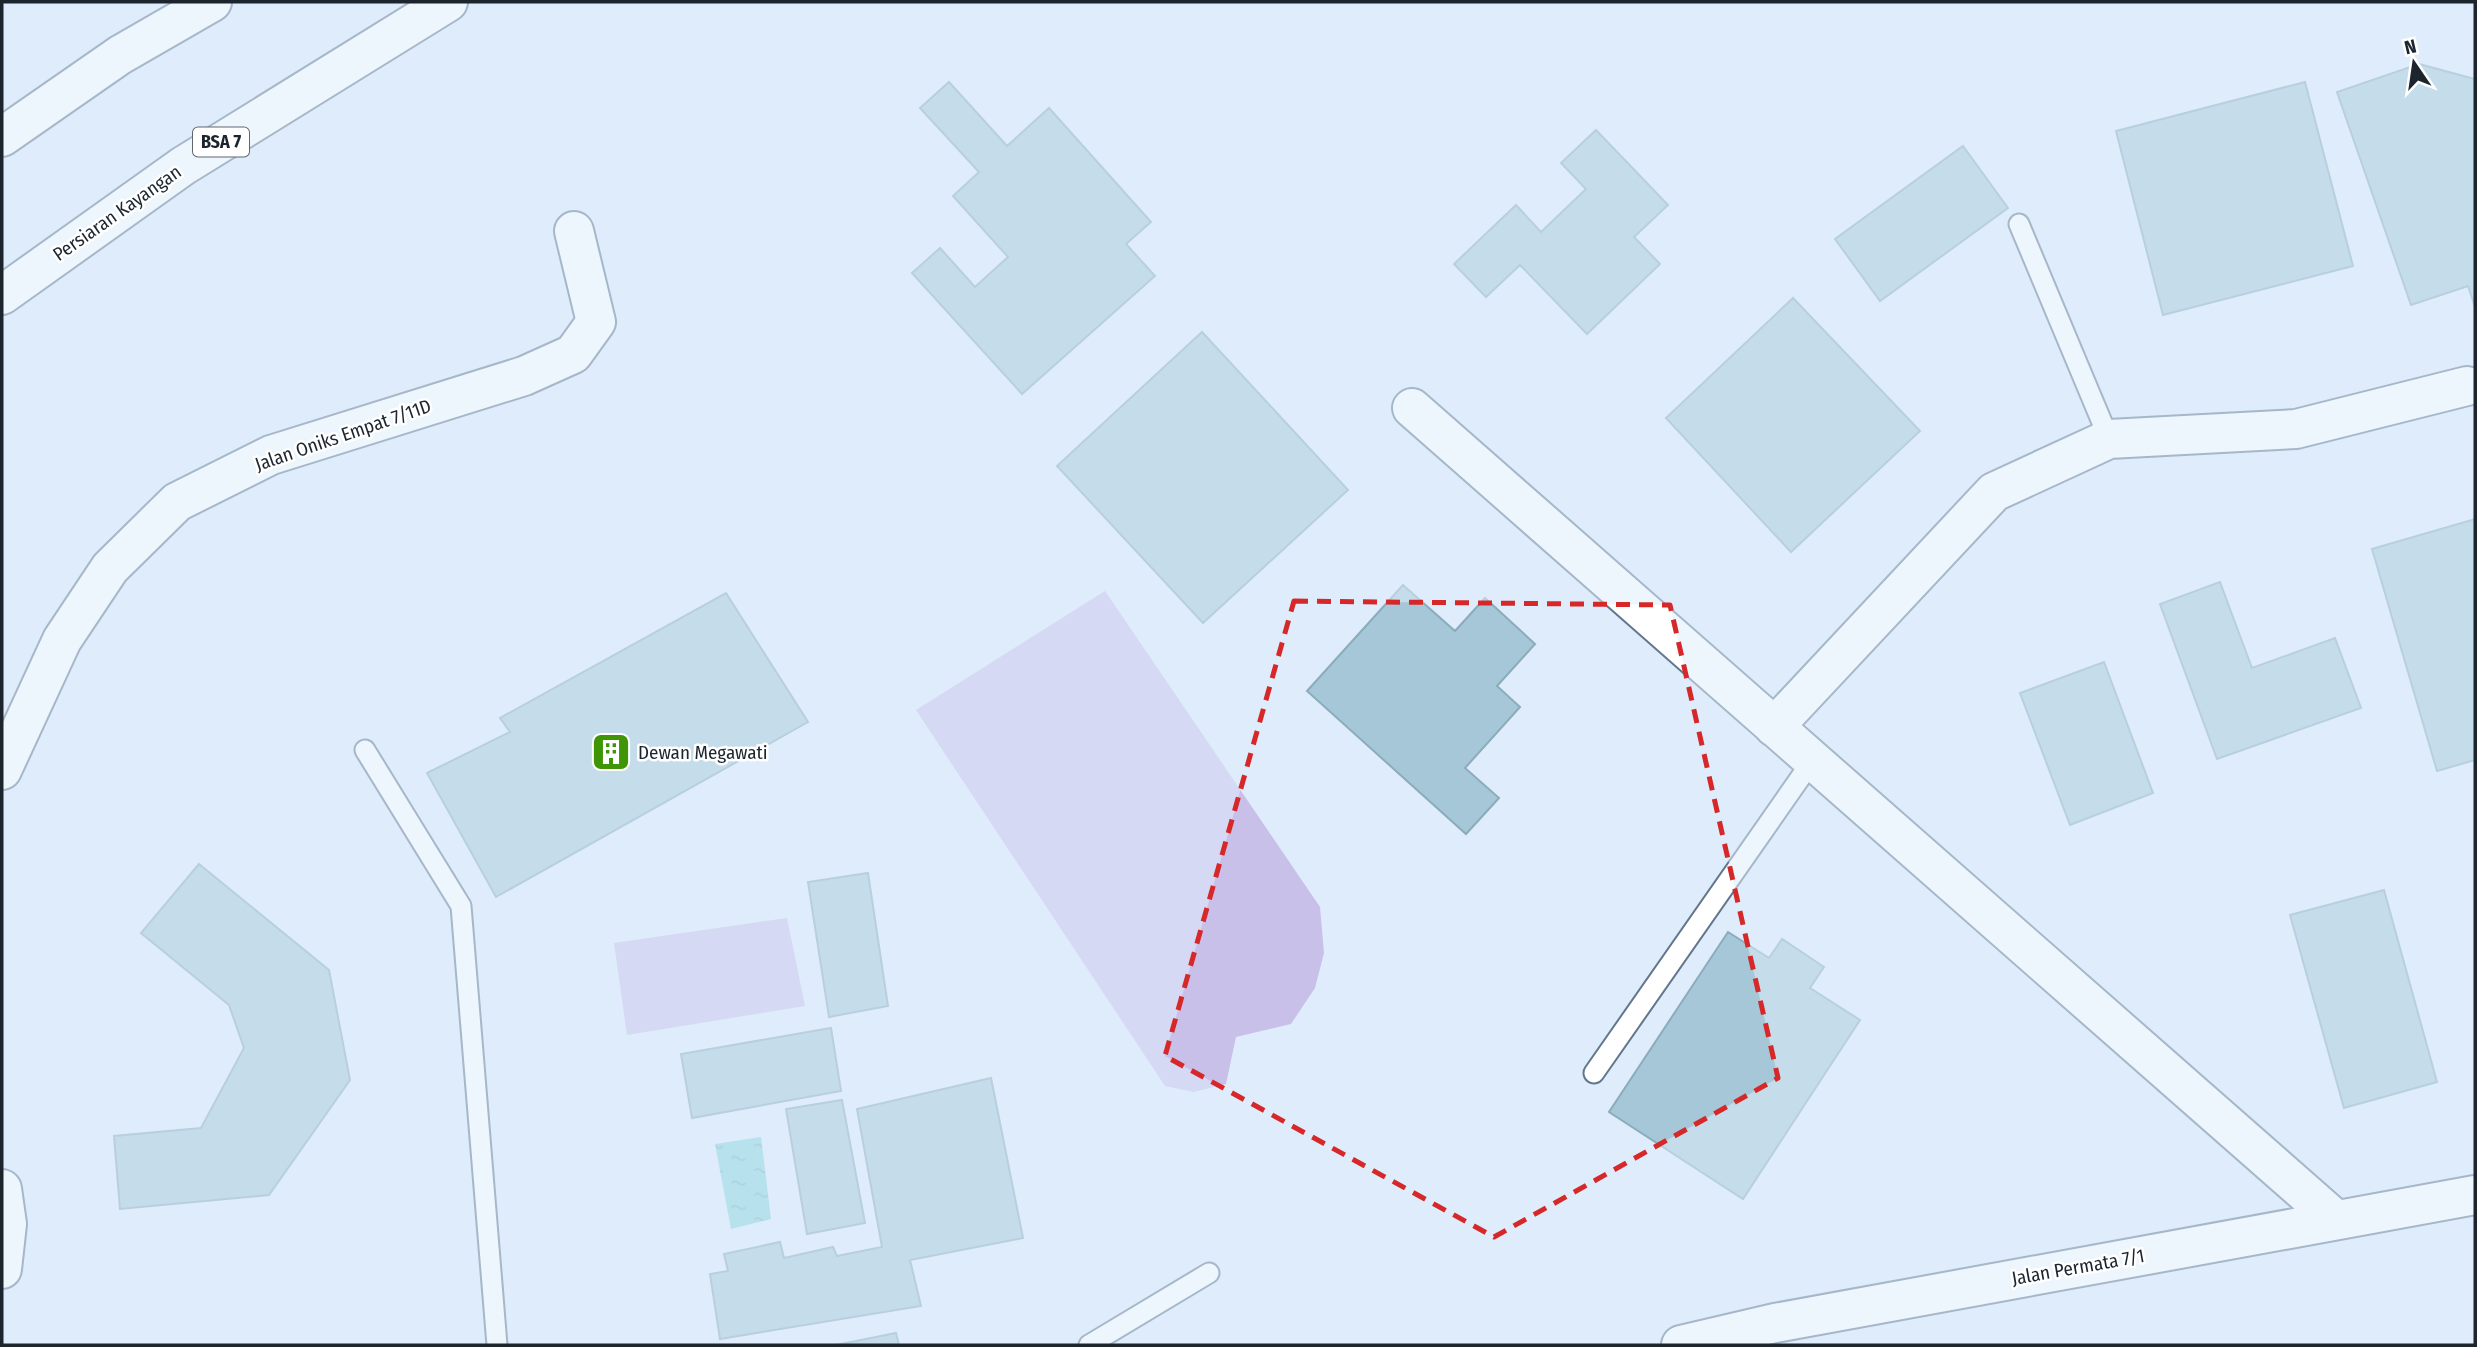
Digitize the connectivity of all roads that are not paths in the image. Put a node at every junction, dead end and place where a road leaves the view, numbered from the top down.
1 (212, 2) edge
2 (449, 2) edge
3 (2, 137) edge
4 (2019, 224) dead end
5 (575, 231) dead end
6 (2, 295) edge
7 (2467, 386) dead end
8 (1412, 408) dead end
9 (2109, 439) junction
10 (1774, 727) junction
11 (365, 750) dead end
12 (1812, 761) junction
13 (2, 770) edge
14 (1594, 1073) dead end
15 (2, 1189) edge
16 (2475, 1195) edge
17 (2336, 1220) junction
18 (2, 1269) edge
19 (1209, 1273) dead end
20 (1777, 1334) edge
21 (497, 1345) edge
22 (1089, 1345) edge
23 (1681, 1345) edge

1 - 3 street
2 - 6 street, Persiaran Kayangan / BSA 7
4 - 9 lane
5 - 13 street, Jalan Oniks Empat 7/11D
7 - 9 street
8 - 10 street
9 - 10 street
10 - 12 street
11 - 21 lane
12 - 14 lane
12 - 17 street
15 - 18 street
16 - 17 street, Jalan Permata 7/1
17 - 20 street, Jalan Permata 7/1
19 - 22 lane
20 - 23 street, Jalan Permata 7/1

